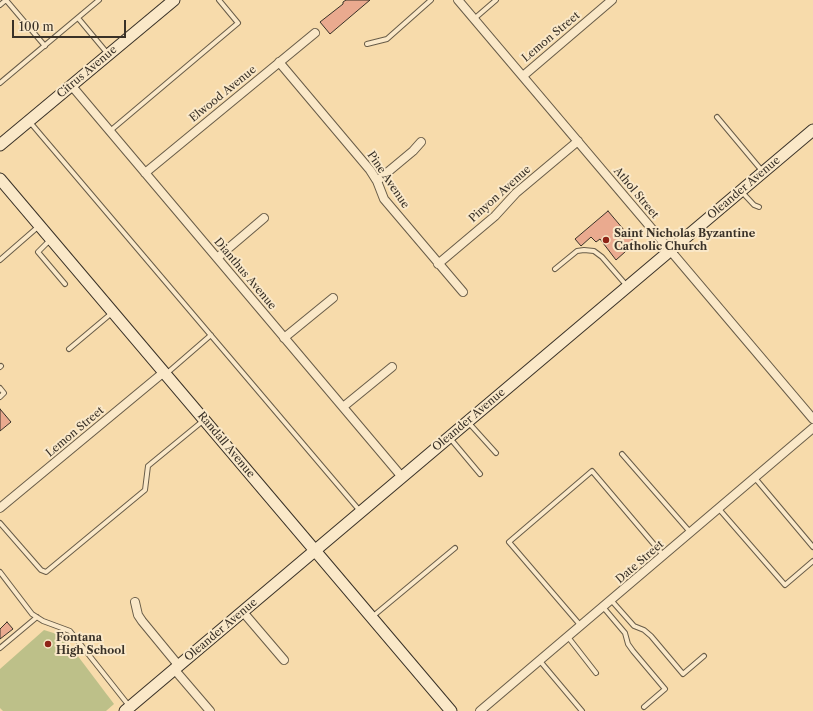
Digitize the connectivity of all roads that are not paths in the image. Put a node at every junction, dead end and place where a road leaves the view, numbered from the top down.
1 (6, 0) edge
2 (99, 0) edge
3 (174, 0) edge
4 (219, 0) edge
5 (431, 0) edge
6 (458, 0) edge
7 (496, 0) edge
8 (612, 0) edge
9 (0, 5) edge
10 (78, 18) junction
11 (474, 19) junction
12 (315, 33) dead end
13 (367, 44) dead end
14 (45, 46) junction
15 (108, 54) junction
16 (279, 62) junction
17 (522, 76) junction
18 (0, 83) edge
19 (71, 86) junction
20 (716, 117) dead end
21 (29, 121) junction
22 (813, 130) edge
23 (109, 131) junction
24 (578, 141) junction
25 (421, 142) dead end
26 (0, 145) edge
27 (763, 172) junction
28 (145, 173) junction
29 (0, 179) edge
30 (377, 181) junction
31 (740, 191) junction
32 (759, 207) dead end
33 (264, 218) dead end
34 (40, 226) junction
35 (51, 239) junction
36 (670, 250) junction
37 (217, 258) junction
38 (0, 260) edge
39 (438, 264) junction
40 (555, 269) dead end
41 (65, 284) dead end
42 (628, 286) junction
43 (463, 292) dead end
44 (333, 298) dead end
45 (113, 312) junction
46 (211, 335) junction
47 (284, 338) junction
48 (69, 349) dead end
49 (392, 367) dead end
50 (165, 373) junction
51 (0, 388) edge
52 (0, 397) edge
53 (343, 407) junction
54 (813, 419) edge
55 (205, 420) junction
56 (468, 421) junction
57 (813, 428) edge
58 (449, 437) junction
59 (496, 453) dead end
60 (622, 454) dead end
61 (480, 474) dead end
62 (402, 476) junction
63 (755, 478) junction
64 (0, 508) edge
65 (719, 508) junction
66 (361, 512) junction
67 (0, 523) edge
68 (690, 533) junction
69 (813, 547) edge
70 (454, 548) dead end
71 (315, 550) junction
72 (664, 556) junction
73 (813, 561) edge
74 (0, 572) edge
75 (611, 600) junction
76 (135, 602) dead end
77 (603, 607) junction
78 (243, 612) junction
79 (37, 617) junction
80 (371, 617) junction
81 (581, 626) junction
82 (568, 637) junction
83 (0, 648) edge
84 (704, 656) dead end
85 (284, 660) dead end
86 (540, 661) junction
87 (177, 667) junction
88 (596, 673) dead end
89 (644, 706) dead end
90 (127, 709) edge
91 (210, 711) edge
92 (451, 711) edge
93 (480, 711) edge
94 (582, 711) edge

1 - 9 lane
1 - 14 lane
2 - 10 lane
3 - 15 street, Citrus Avenue
4 - 23 lane
5 - 13 lane
6 - 11 street, Athol Street
7 - 11 lane
8 - 17 street, Lemon Street
10 - 14 lane
10 - 15 lane
11 - 17 street, Athol Street
12 - 16 street, Elwood Avenue
14 - 18 lane
15 - 19 street, Citrus Avenue
16 - 28 street, Elwood Avenue
16 - 30 street, Pine Avenue
17 - 24 street, Athol Street
19 - 21 street, Citrus Avenue
19 - 23 street, Dianthus Avenue
20 - 27 lane
21 - 26 street, Citrus Avenue
21 - 46 lane
22 - 27 street, Oleander Avenue
23 - 28 street, Dianthus Avenue
24 - 36 street, Athol Street
24 - 39 street, Pinyon Avenue
25 - 30 street
27 - 31 street, Oleander Avenue
28 - 37 street, Dianthus Avenue
29 - 34 street, Randall Avenue
30 - 39 street, Pine Avenue
31 - 32 lane
31 - 36 street, Oleander Avenue
33 - 37 street
34 - 35 street, Randall Avenue
34 - 38 lane
35 - 41 lane
35 - 45 street, Randall Avenue
36 - 42 street, Oleander Avenue
36 - 54 street, Athol Street
37 - 47 street, Dianthus Avenue
39 - 43 street, Pine Avenue
40 - 42 lane
42 - 56 street, Oleander Avenue
44 - 47 street
45 - 48 lane
45 - 50 street, Randall Avenue
46 - 50 lane
46 - 66 lane
47 - 53 street, Dianthus Avenue
49 - 53 street
50 - 55 street, Randall Avenue
50 - 64 street, Lemon Street
51 - 52 lane
53 - 62 street, Dianthus Avenue
55 - 67 lane
55 - 71 street, Randall Avenue
56 - 58 street, Oleander Avenue
56 - 59 lane
57 - 63 street, Date Street
58 - 61 lane
58 - 62 street, Oleander Avenue
60 - 68 lane
62 - 66 street, Oleander Avenue
63 - 65 street, Date Street
63 - 69 lane
65 - 68 street, Date Street
65 - 73 lane
66 - 71 street, Oleander Avenue
68 - 72 street, Date Street
70 - 80 lane
71 - 78 street, Oleander Avenue
71 - 80 street, Randall Avenue
72 - 75 street, Date Street
72 - 81 lane
74 - 79 lane
75 - 77 street, Date Street
75 - 84 lane
76 - 87 street
77 - 81 street, Date Street
77 - 89 lane
78 - 85 street
78 - 87 street, Oleander Avenue
79 - 83 lane
79 - 90 lane
80 - 92 street, Randall Avenue
81 - 82 street, Date Street
82 - 86 street, Date Street
82 - 88 lane
86 - 93 street, Date Street
86 - 94 lane
87 - 90 street, Oleander Avenue
87 - 91 street

